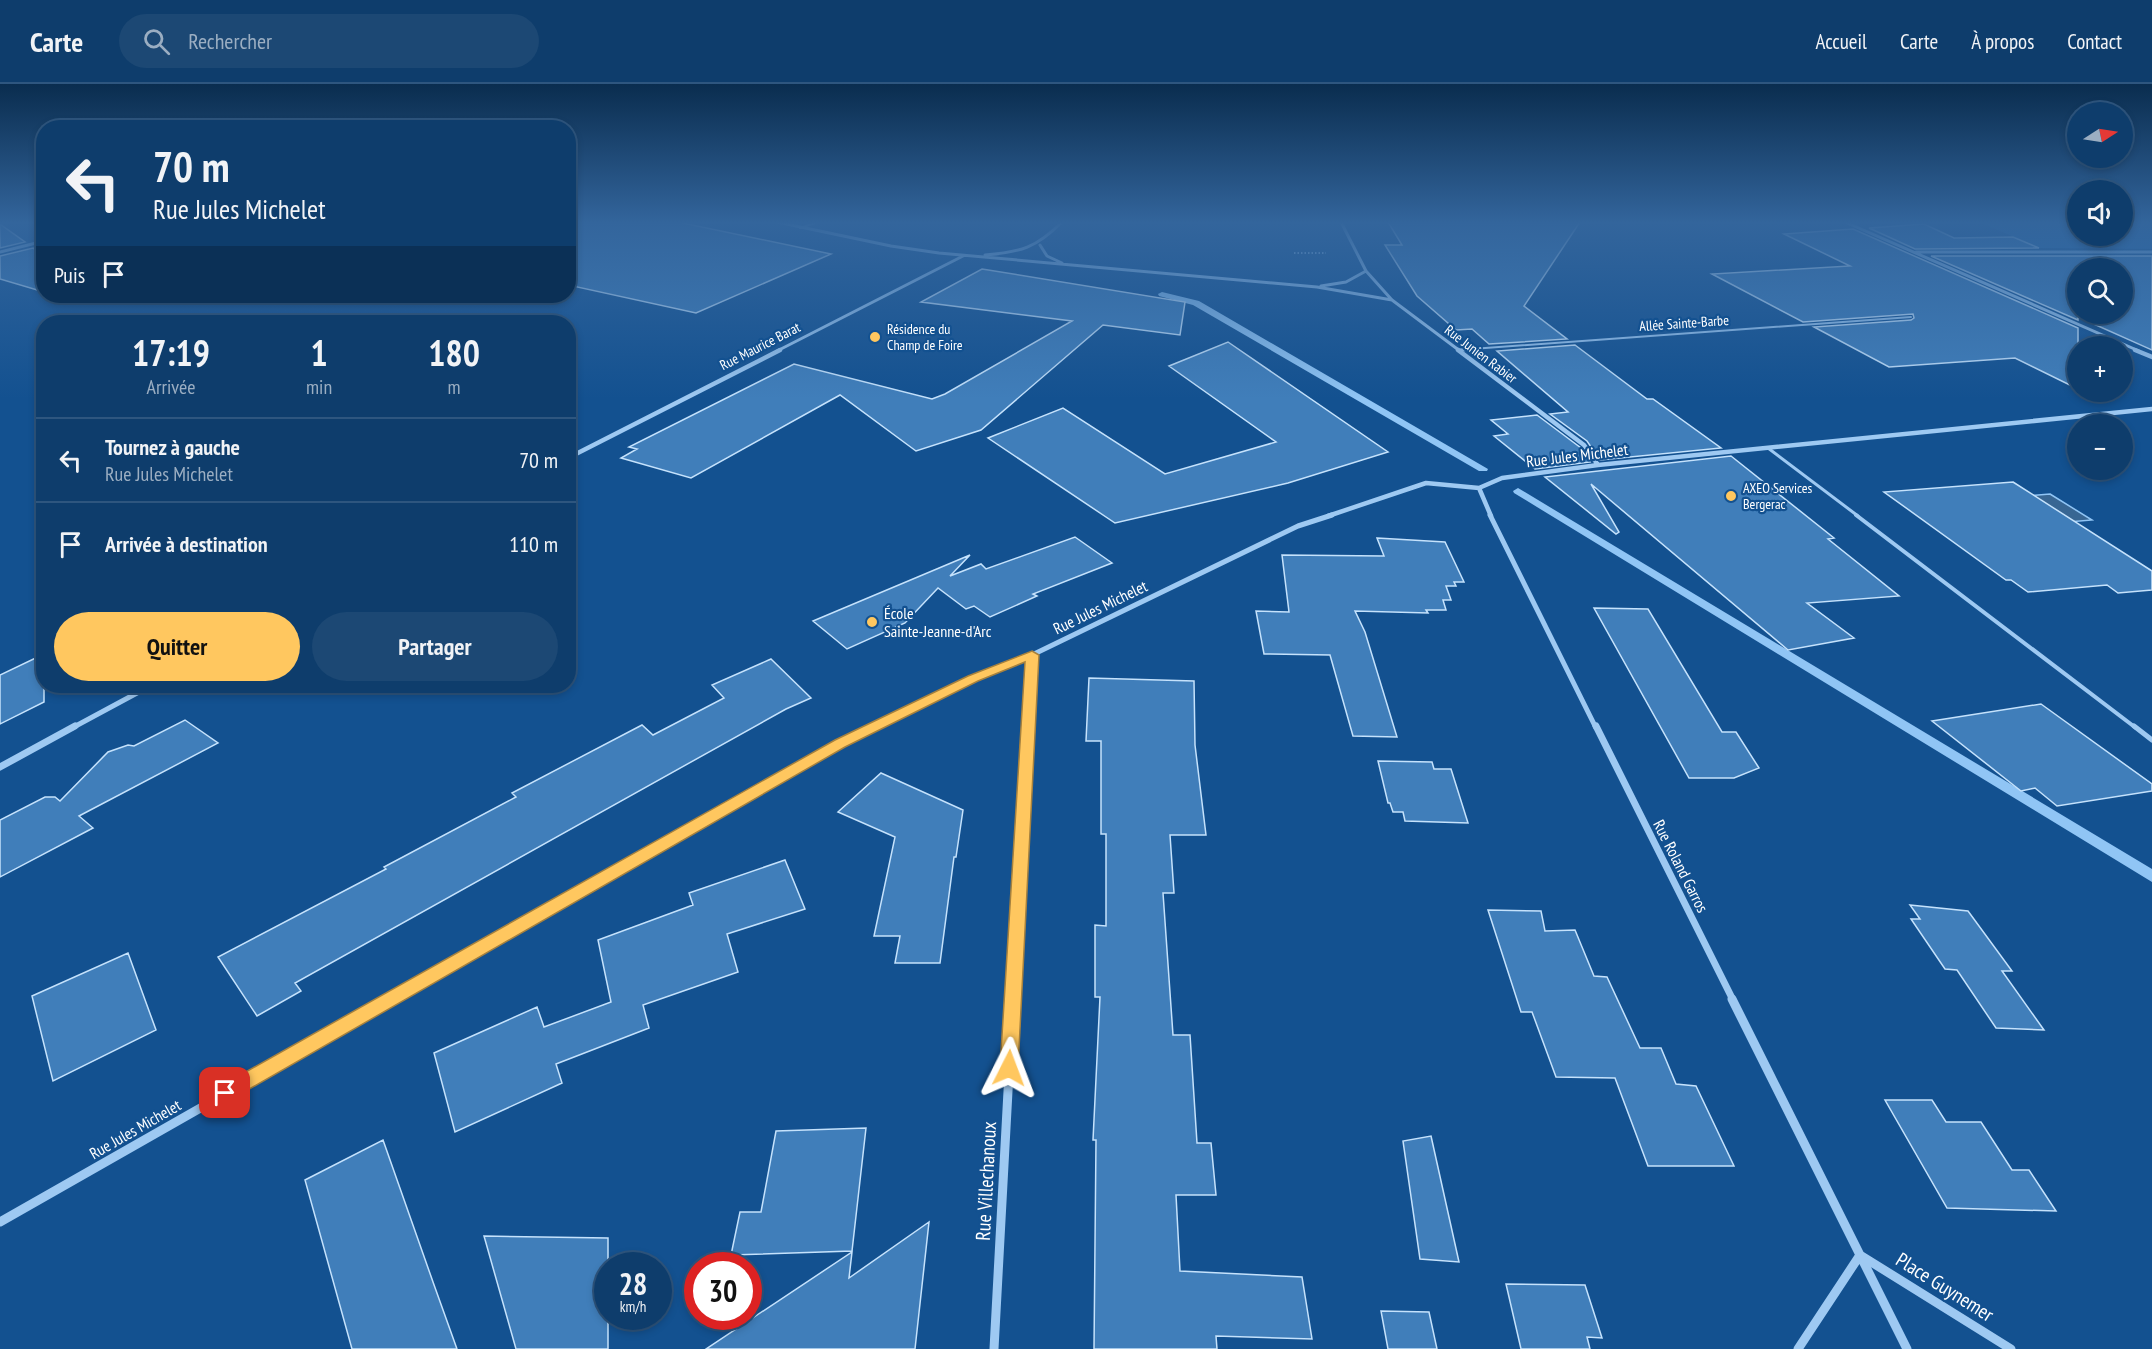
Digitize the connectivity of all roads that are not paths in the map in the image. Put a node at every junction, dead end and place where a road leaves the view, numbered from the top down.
1 (914, 281) edge
2 (1249, 281) edge
3 (1348, 281) edge
4 (1375, 281) edge
5 (1979, 281) edge
6 (1317, 287) junction
7 (1392, 300) junction
8 (1911, 317) dead end
9 (1458, 350) junction
10 (2152, 357) edge
11 (2152, 409) edge
12 (1768, 448) junction
13 (576, 454) edge
14 (1598, 465) junction
15 (1479, 488) junction
16 (1032, 655) junction
17 (137, 693) edge
18 (2152, 740) edge
19 (0, 767) edge
20 (0, 1222) edge
21 (1860, 1255) junction
22 (994, 1349) edge
23 (1798, 1349) edge
24 (1907, 1349) edge
25 (2011, 1349) edge

1 - 13 street, Rue Maurice Barat
2 - 6 street
3 - 6 street
4 - 7 street, Rue Junien Rabier
5 - 10 street
6 - 7 street
7 - 9 street, Rue Junien Rabier
8 - 9 lane, Allée Sainte-Barbe
9 - 14 street, Rue Junien Rabier
11 - 12 street, Rue Jules Michelet
12 - 14 street, Rue Jules Michelet
12 - 18 lane
14 - 15 street, Rue Jules Michelet
15 - 16 street, Rue Jules Michelet
15 - 21 street, Rue Roland Garros
16 - 20 street, Rue Jules Michelet
16 - 22 street, Rue Villechanoux
17 - 19 street
21 - 23 street
21 - 24 street, Place Guynemer
21 - 25 street, Place Guynemer

